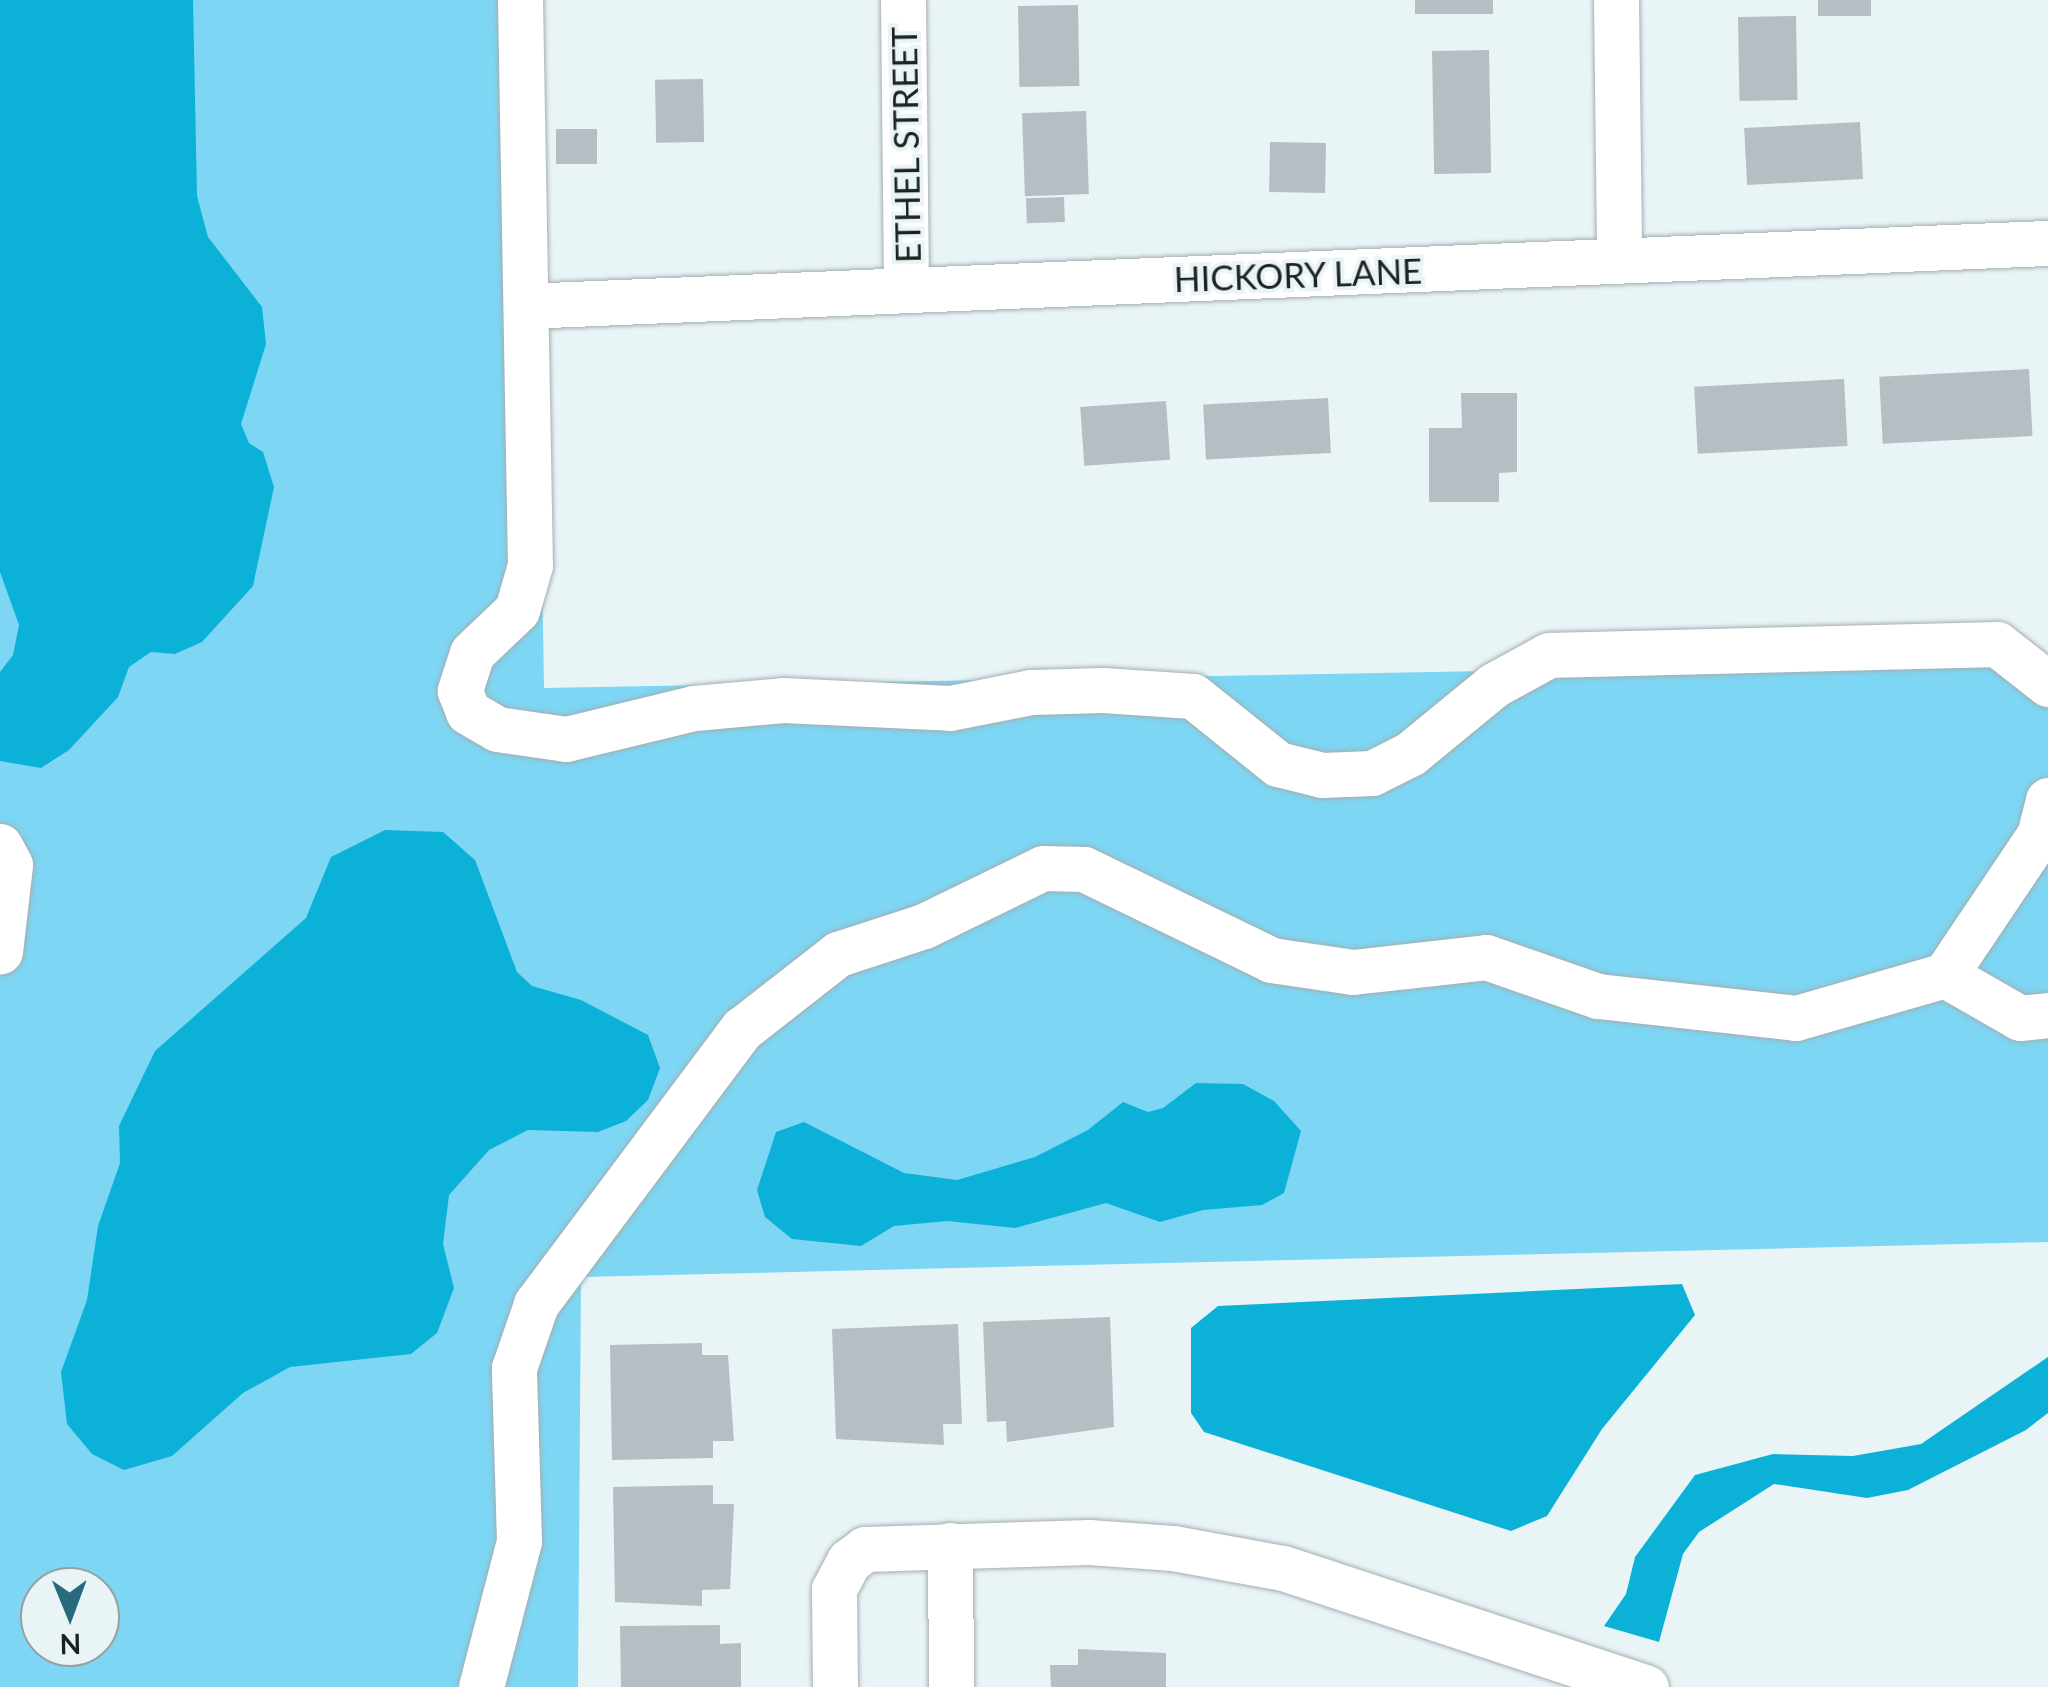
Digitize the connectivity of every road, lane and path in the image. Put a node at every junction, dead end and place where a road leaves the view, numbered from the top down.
1 (520, 0) edge
2 (904, 0) edge
3 (1616, 0) edge
4 (2048, 243) edge
5 (1618, 261) junction
6 (906, 290) junction
7 (548, 305) dead end
8 (2048, 684) edge
9 (2048, 800) edge
10 (0, 846) edge
11 (0, 951) edge
12 (1945, 974) junction
13 (2048, 1015) edge
14 (950, 1545) junction
15 (480, 1687) edge
16 (834, 1687) edge
17 (951, 1687) edge
18 (1646, 1687) edge

1 - 8 street
2 - 6 street, ETHEL STREET
3 - 5 street
4 - 5 street, HICKORY LANE
5 - 6 street, HICKORY LANE
6 - 7 street, HICKORY LANE
9 - 12 street
10 - 11 street
12 - 13 street
12 - 15 street
14 - 16 street
14 - 17 street
14 - 18 street

